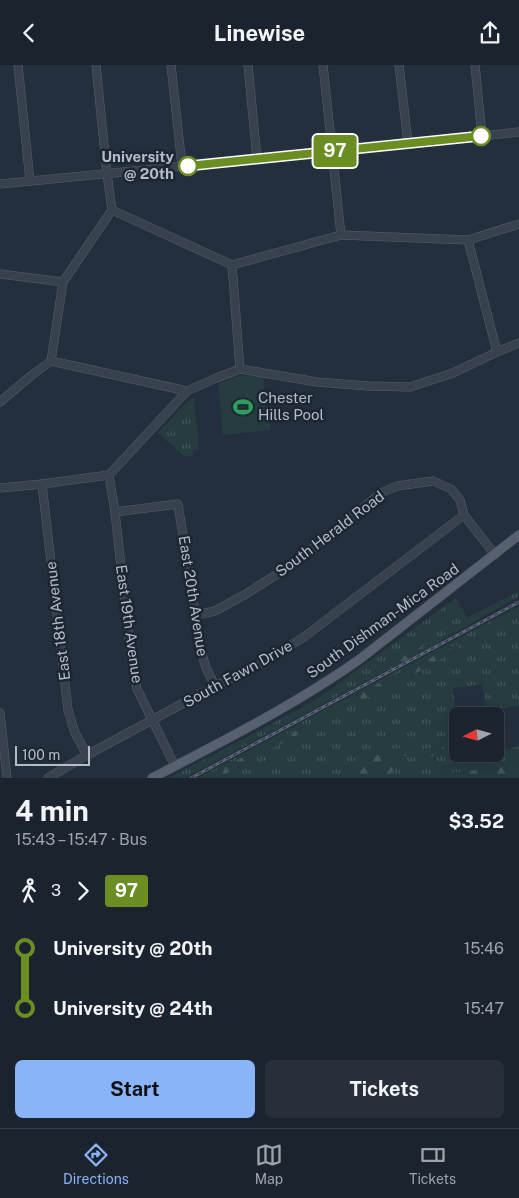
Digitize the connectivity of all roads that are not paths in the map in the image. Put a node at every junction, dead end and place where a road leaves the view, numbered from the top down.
1 (18, 65) edge
2 (96, 65) edge
3 (171, 65) edge
4 (248, 65) edge
5 (323, 65) edge
6 (399, 65) edge
7 (475, 65) edge
8 (519, 132) edge
9 (482, 136) junction
10 (408, 143) junction
11 (332, 151) junction
12 (257, 159) junction
13 (182, 166) junction
14 (107, 174) junction
15 (30, 181) junction
16 (0, 184) edge
17 (112, 210) junction
18 (519, 224) edge
19 (341, 235) junction
20 (468, 240) junction
21 (232, 265) junction
22 (0, 274) edge
23 (63, 282) junction
24 (519, 343) edge
25 (496, 352) junction
26 (52, 361) junction
27 (240, 369) junction
28 (188, 391) junction
29 (0, 402) edge
30 (108, 475) junction
31 (42, 484) junction
32 (0, 488) edge
33 (115, 512) junction
34 (464, 515) junction
35 (519, 535) edge
36 (495, 555) junction
37 (196, 615) junction
38 (215, 686) junction
39 (0, 713) edge
40 (152, 721) junction
41 (86, 755) junction
42 (175, 766) junction
43 (7, 778) edge
44 (48, 778) edge
45 (152, 778) edge

1 - 15 street
2 - 14 street
3 - 13 street
4 - 12 street
5 - 11 street
6 - 10 street
7 - 9 street
8 - 9 street
9 - 10 street
10 - 11 street
11 - 12 street
11 - 19 street
12 - 13 street
13 - 14 street
14 - 15 street
14 - 17 street
15 - 16 street
17 - 21 street
17 - 23 street
18 - 20 street
19 - 20 street
19 - 21 street
20 - 25 street
21 - 27 street
22 - 23 street
23 - 26 street
24 - 25 street
25 - 27 street
26 - 28 street
26 - 29 street
27 - 28 street
28 - 30 street
30 - 31 street
30 - 33 street, East 19th Avenue
31 - 32 street
31 - 41 street, East 18th Avenue
33 - 37 street, East 20th Avenue
33 - 40 street, East 19th Avenue
34 - 36 street, South Herald Road
34 - 37 street, South Herald Road
34 - 38 street, South Fawn Drive
35 - 36 main road, South Dishman-Mica Road
36 - 42 main road, South Dishman-Mica Road
37 - 38 street, East 20th Avenue
38 - 40 street, South Fawn Drive
39 - 43 street
40 - 41 street, South Fawn Drive
40 - 42 street, East 19th Avenue
41 - 44 street, South Fawn Drive
42 - 45 main road, South Dishman-Mica Road

